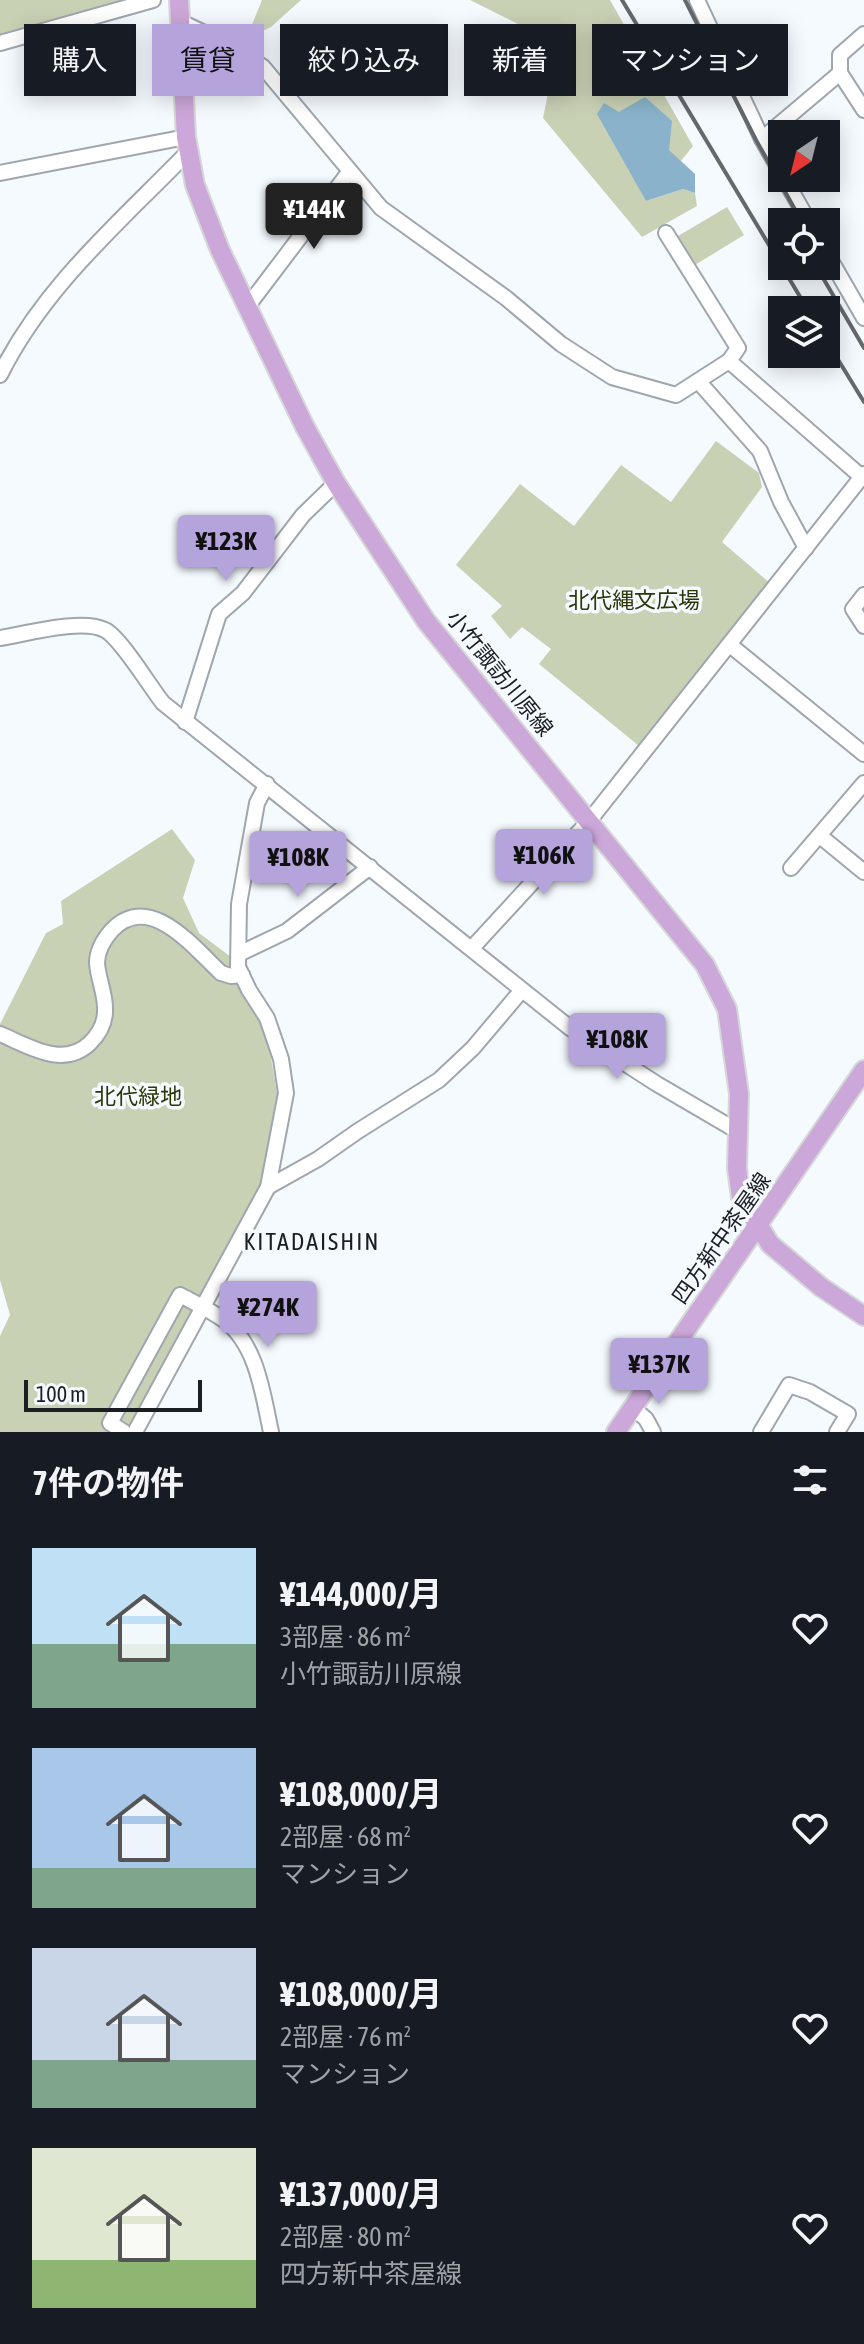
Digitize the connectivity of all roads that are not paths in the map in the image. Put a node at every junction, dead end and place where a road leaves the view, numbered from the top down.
1 (153, 0) edge
2 (179, 0) edge
3 (697, 0) edge
4 (181, 22) junction
5 (864, 34) edge
6 (0, 43) edge
7 (840, 73) junction
8 (864, 110) edge
9 (762, 139) junction
10 (187, 144) junction
11 (768, 150) edge
12 (350, 171) junction
13 (0, 173) edge
14 (666, 233) dead end
15 (840, 276) edge
16 (247, 307) junction
17 (864, 318) edge
18 (729, 361) junction
19 (0, 375) edge
20 (698, 381) junction
21 (863, 477) edge
22 (336, 483) junction
23 (806, 548) junction
24 (864, 595) edge
25 (864, 626) edge
26 (0, 638) edge
27 (730, 645) junction
28 (185, 722) junction
29 (864, 754) edge
30 (864, 783) edge
31 (267, 784) junction
32 (589, 821) junction
33 (820, 836) junction
34 (370, 867) junction
35 (791, 868) dead end
36 (864, 872) edge
37 (472, 948) junction
38 (239, 954) junction
39 (242, 975) junction
40 (522, 990) junction
41 (0, 1034) edge
42 (864, 1070) edge
43 (739, 1132) junction
44 (268, 1187) junction
45 (759, 1226) junction
46 (203, 1307) junction
47 (864, 1316) edge
48 (632, 1407) junction
49 (124, 1432) edge
50 (135, 1432) edge
51 (271, 1432) edge
52 (616, 1432) edge
53 (653, 1432) edge
54 (761, 1432) edge
55 (837, 1432) edge

1 - 6 street
2 - 4 main road, 小竹諏訪川原線
3 - 9 street
4 - 10 main road, 小竹諏訪川原線
4 - 12 street
5 - 7 street
7 - 8 street
7 - 9 street
9 - 11 street
10 - 13 street
10 - 16 main road, 小竹諏訪川原線
10 - 19 street
12 - 16 street
12 - 20 street
14 - 18 street
15 - 17 street
16 - 22 main road, 小竹諏訪川原線
18 - 20 street
18 - 21 street
20 - 23 street
21 - 23 street
22 - 28 street
22 - 32 main road, 小竹諏訪川原線
23 - 27 street
24 - 25 street
26 - 28 street
27 - 29 street
27 - 32 street
28 - 31 street
30 - 33 street
31 - 34 street
31 - 38 street
32 - 37 street
32 - 43 main road, 小竹諏訪川原線
33 - 35 street
33 - 36 street
34 - 37 street
34 - 38 street
37 - 40 street
38 - 39 street
39 - 41 street
39 - 44 street
40 - 43 street
40 - 44 street
42 - 45 main road, 四方新中茶屋線
43 - 45 main road, 小竹諏訪川原線
44 - 46 street
45 - 47 main road, 小竹諏訪川原線
45 - 48 main road, 四方新中茶屋線
46 - 49 street
46 - 50 street
46 - 51 street
48 - 52 main road, 四方新中茶屋線
48 - 53 street
54 - 55 street

